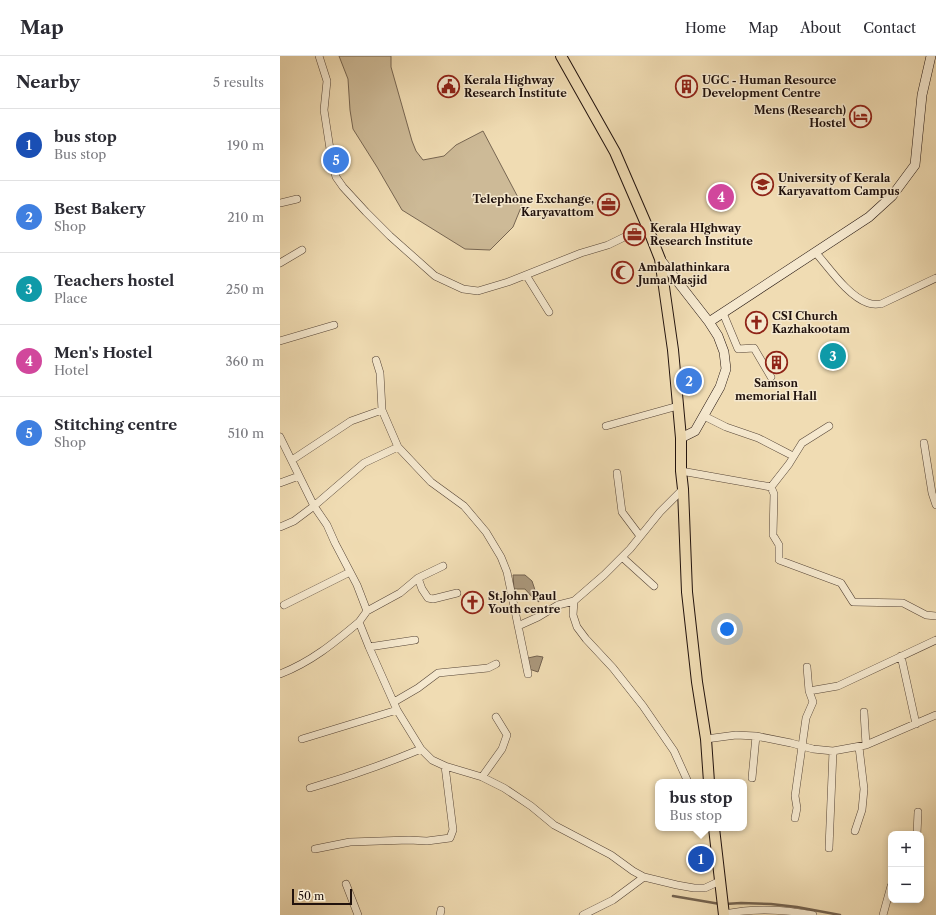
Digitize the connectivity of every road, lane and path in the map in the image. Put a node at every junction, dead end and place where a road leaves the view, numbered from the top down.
1 (319, 56) edge
2 (561, 56) edge
3 (931, 56) edge
4 (297, 199) dead end
5 (280, 203) edge
6 (647, 226) junction
7 (302, 250) dead end
8 (816, 253) junction
9 (660, 259) junction
10 (280, 263) edge
11 (526, 275) junction
12 (936, 278) edge
13 (549, 312) dead end
14 (723, 313) junction
15 (709, 322) junction
16 (334, 325) dead end
17 (280, 340) edge
18 (376, 360) dead end
19 (771, 377) dead end
20 (678, 406) junction
21 (382, 410) junction
22 (704, 416) junction
23 (606, 426) dead end
24 (829, 426) dead end
25 (280, 437) edge
26 (681, 438) junction
27 (924, 443) dead end
28 (398, 447) junction
29 (793, 456) junction
30 (292, 460) junction
31 (681, 470) junction
32 (617, 474) dead end
33 (299, 476) junction
34 (280, 483) edge
35 (771, 487) junction
36 (683, 489) junction
37 (936, 505) edge
38 (314, 506) junction
39 (280, 527) edge
40 (640, 536) junction
41 (622, 557) junction
42 (442, 566) dead end
43 (350, 572) junction
44 (418, 578) junction
45 (654, 586) dead end
46 (456, 592) dead end
47 (574, 601) junction
48 (284, 605) dead end
49 (367, 611) junction
50 (936, 616) edge
51 (360, 622) junction
52 (518, 626) junction
53 (415, 640) dead end
54 (936, 640) edge
55 (369, 647) junction
56 (901, 656) junction
57 (496, 664) dead end
58 (806, 667) dead end
59 (280, 674) edge
60 (528, 674) dead end
61 (809, 691) junction
62 (394, 702) junction
63 (397, 710) junction
64 (864, 712) dead end
65 (936, 715) edge
66 (496, 717) dead end
67 (916, 724) junction
68 (756, 736) junction
69 (302, 739) dead end
70 (706, 739) junction
71 (803, 746) junction
72 (862, 746) junction
73 (421, 749) junction
74 (833, 751) junction
75 (445, 766) junction
76 (482, 778) junction
77 (752, 778) dead end
78 (687, 779) edge
79 (709, 779) edge
80 (310, 788) dead end
81 (918, 812) dead end
82 (795, 818) dead end
83 (710, 831) edge
84 (714, 831) edge
85 (855, 831) dead end
86 (917, 831) edge
87 (716, 844) junction
88 (829, 848) dead end
89 (315, 849) dead end
90 (644, 877) junction
91 (720, 881) junction
92 (346, 884) dead end
93 (888, 897) edge
94 (724, 913) edge
95 (358, 915) edge
96 (583, 915) edge
97 (813, 915) edge
98 (883, 915) edge

1 - 11 street
2 - 6 main road
3 - 8 main road
4 - 5 street
6 - 9 main road
6 - 11 street
7 - 10 street
8 - 12 street
8 - 14 main road
9 - 15 main road
9 - 20 main road
11 - 13 street
14 - 15 main road
14 - 19 street
15 - 22 main road
16 - 17 street
18 - 21 street
20 - 23 street
20 - 26 main road
21 - 28 street
21 - 30 street
22 - 26 main road
22 - 29 street
24 - 29 street
25 - 30 street
26 - 31 main road
27 - 37 street
28 - 38 street
28 - 52 street
29 - 35 street
30 - 33 street
31 - 35 street
31 - 36 main road
32 - 40 street
33 - 34 street
33 - 38 street
35 - 50 street
36 - 40 street
36 - 70 main road
38 - 39 street
38 - 43 street
40 - 41 street
41 - 45 street
41 - 47 street
42 - 44 street
43 - 48 street
43 - 49 street
44 - 46 street
44 - 49 street
47 - 52 street
47 - 78 street
49 - 51 street
51 - 55 street
51 - 59 street
52 - 60 street
53 - 55 street
54 - 56 street
55 - 62 street
56 - 61 street
56 - 67 street
57 - 62 street
58 - 61 street
61 - 71 street
62 - 63 street
63 - 69 street
63 - 73 street
64 - 72 street
65 - 67 street
66 - 76 street
67 - 72 street
68 - 70 street
68 - 71 street
68 - 77 street
70 - 79 main road
71 - 74 street
71 - 82 street
72 - 74 street
72 - 85 street
73 - 75 street
73 - 80 street
74 - 88 street
75 - 76 street
75 - 89 street
76 - 90 street
81 - 86 street
83 - 87 street
84 - 87 main road
87 - 91 main road
90 - 91 street
90 - 96 street
91 - 94 main road
92 - 95 street
93 - 98 street
94 - 97 street

